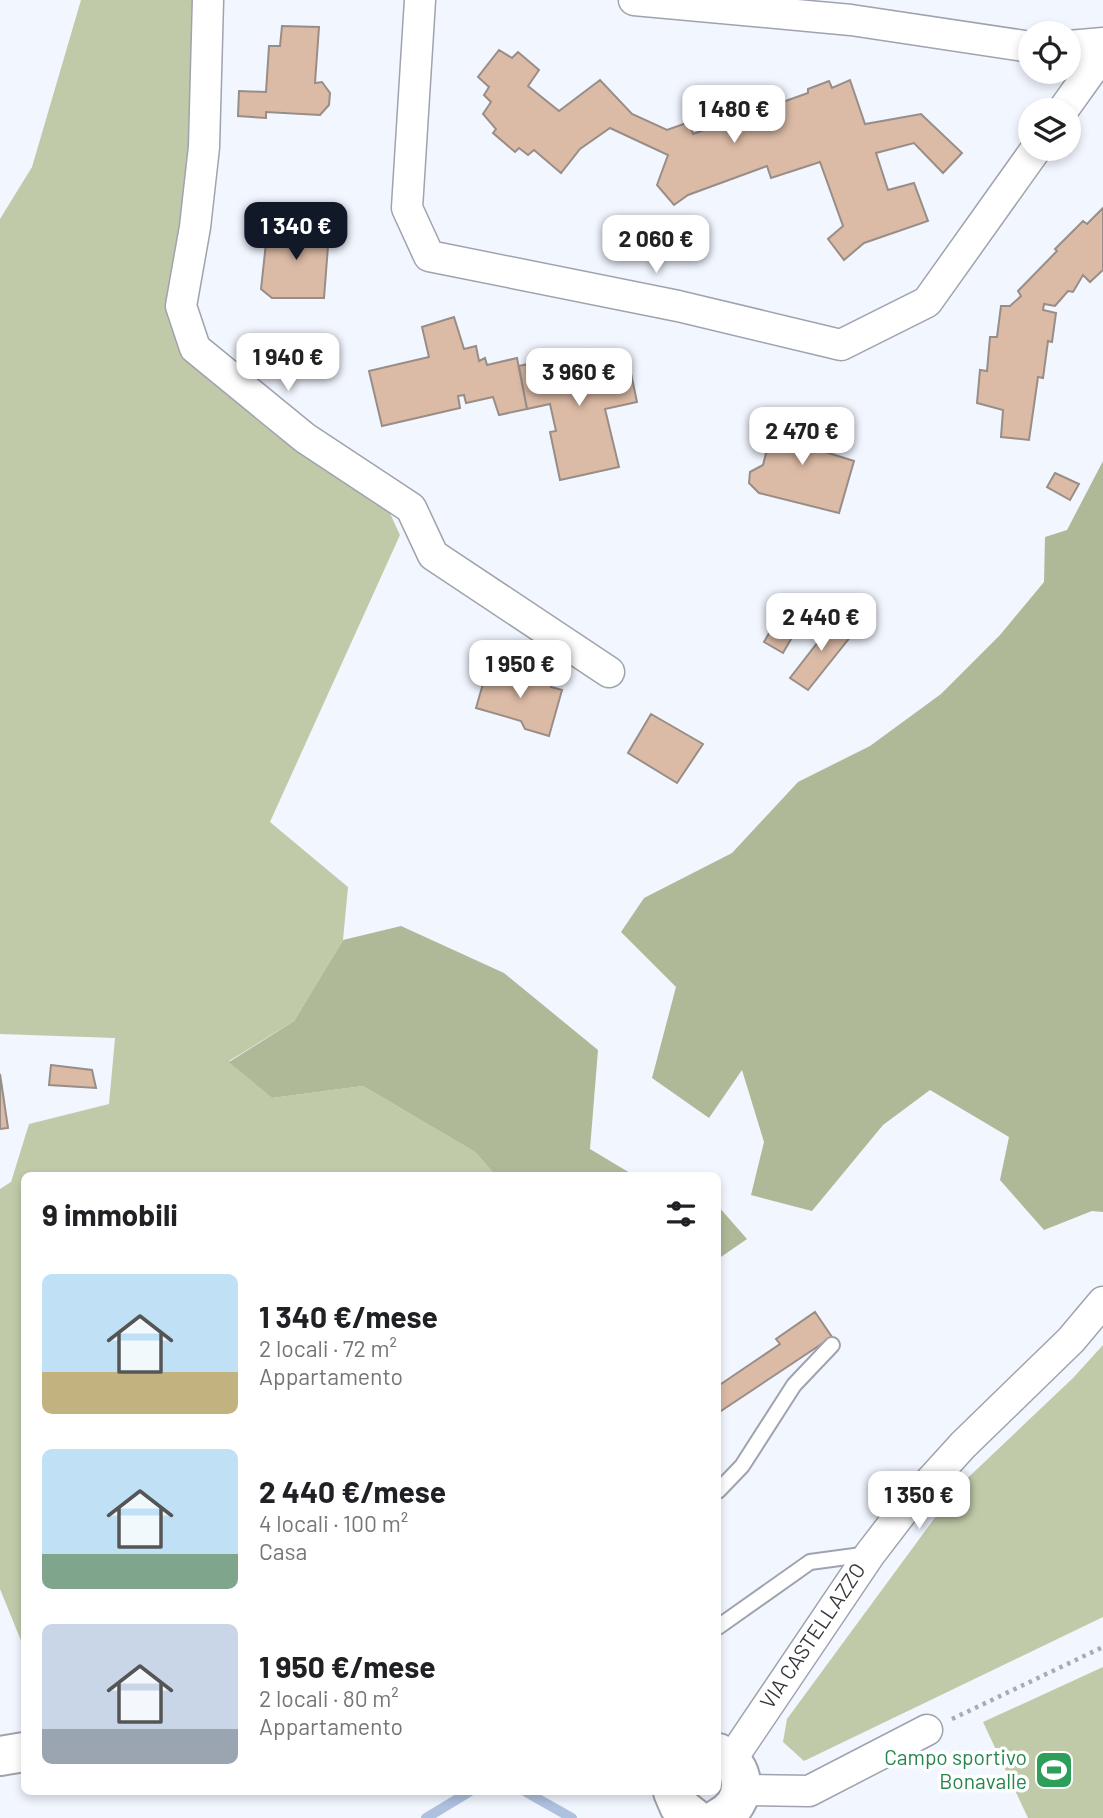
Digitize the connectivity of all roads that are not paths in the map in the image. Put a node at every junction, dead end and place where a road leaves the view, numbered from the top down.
1 (208, 0) edge
2 (420, 0) edge
3 (634, 0) edge
4 (674, 2) edge
5 (1103, 43) edge
6 (1018, 45) edge
7 (1081, 45) edge
8 (1103, 54) edge
9 (1072, 98) edge
10 (1027, 161) edge
11 (609, 672) dead end
12 (1103, 1302) edge
13 (832, 1345) dead end
14 (721, 1488) edge
15 (870, 1554) junction
16 (721, 1625) edge
17 (927, 1730) road end
18 (21, 1752) edge
19 (0, 1756) edge
20 (727, 1780) edge
21 (674, 1795) edge
22 (694, 1818) edge

1 - 11 street
2 - 10 street
3 - 4 street
4 - 6 street
5 - 7 street
8 - 9 street
12 - 15 street, VIA CASTELLAZZO
13 - 14 lane
15 - 16 lane
15 - 20 street, VIA CASTELLAZZO
17 - 20 street
18 - 19 street
21 - 22 street

